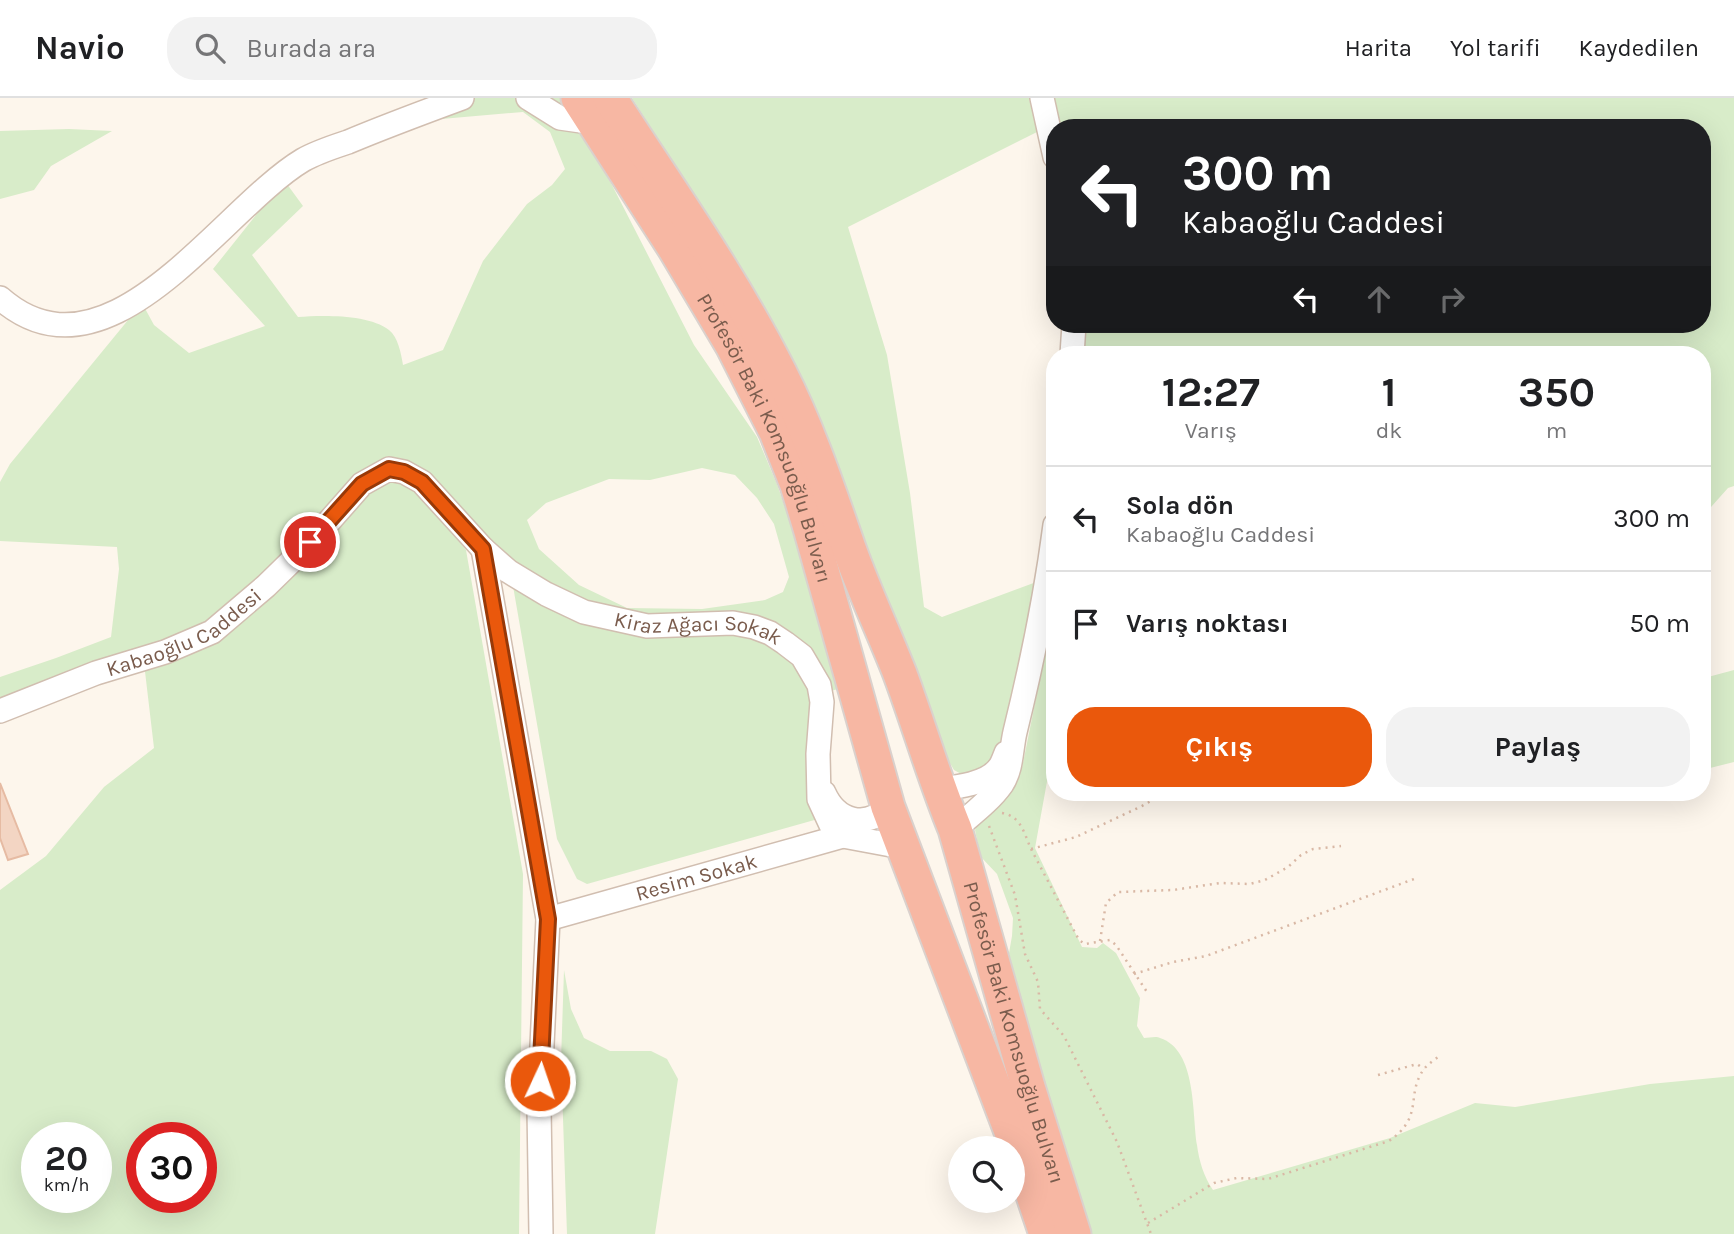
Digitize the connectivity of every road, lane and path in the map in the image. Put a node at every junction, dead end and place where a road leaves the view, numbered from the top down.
1 (462, 98) edge
2 (528, 98) edge
3 (1042, 98) edge
4 (594, 106) edge
5 (1047, 119) edge
6 (0, 298) edge
7 (483, 549) junction
8 (1046, 598) edge
9 (0, 710) edge
10 (1014, 738) junction
11 (818, 777) junction
12 (939, 789) junction
13 (1151, 801) edge
14 (888, 807) junction
15 (974, 817) junction
16 (843, 836) junction
17 (1341, 846) dead end
18 (902, 847) junction
19 (1031, 849) junction
20 (1414, 879) dead end
21 (548, 919) junction
22 (1100, 941) junction
23 (1134, 974) junction
24 (1147, 992) dead end
25 (1441, 1055) dead end
26 (1424, 1069) junction
27 (1378, 1075) dead end
28 (1148, 1223) junction
29 (541, 1234) edge
30 (1046, 1234) edge
31 (1074, 1234) edge
32 (1151, 1234) edge

1 - 6 street
2 - 4 street
3 - 5 street
4 - 12 highway, Profesör Baki Komsuoğlu Bulvarı
4 - 14 highway, Profesör Baki Komsuoğlu Bulvarı
7 - 9 street, Kabaoğlu Caddesi
7 - 11 street, Kiraz Ağacı Sokak
7 - 21 street
8 - 10 street
10 - 12 street
10 - 15 street
11 - 14 street
11 - 16 street, Kiraz Ağacı Sokak
12 - 14 highway
12 - 15 highway, Profesör Baki Komsuoğlu Bulvarı
13 - 19 path
14 - 18 highway, Profesör Baki Komsuoğlu Bulvarı
15 - 18 highway
15 - 19 path
15 - 28 path
15 - 31 highway, Profesör Baki Komsuoğlu Bulvarı
16 - 18 street
16 - 21 street, Resim Sokak
17 - 22 path
18 - 30 highway, Profesör Baki Komsuoğlu Bulvarı
19 - 22 path
20 - 23 path
21 - 29 street
22 - 23 path
23 - 24 path
25 - 26 path
26 - 27 path
26 - 28 path
28 - 32 path

